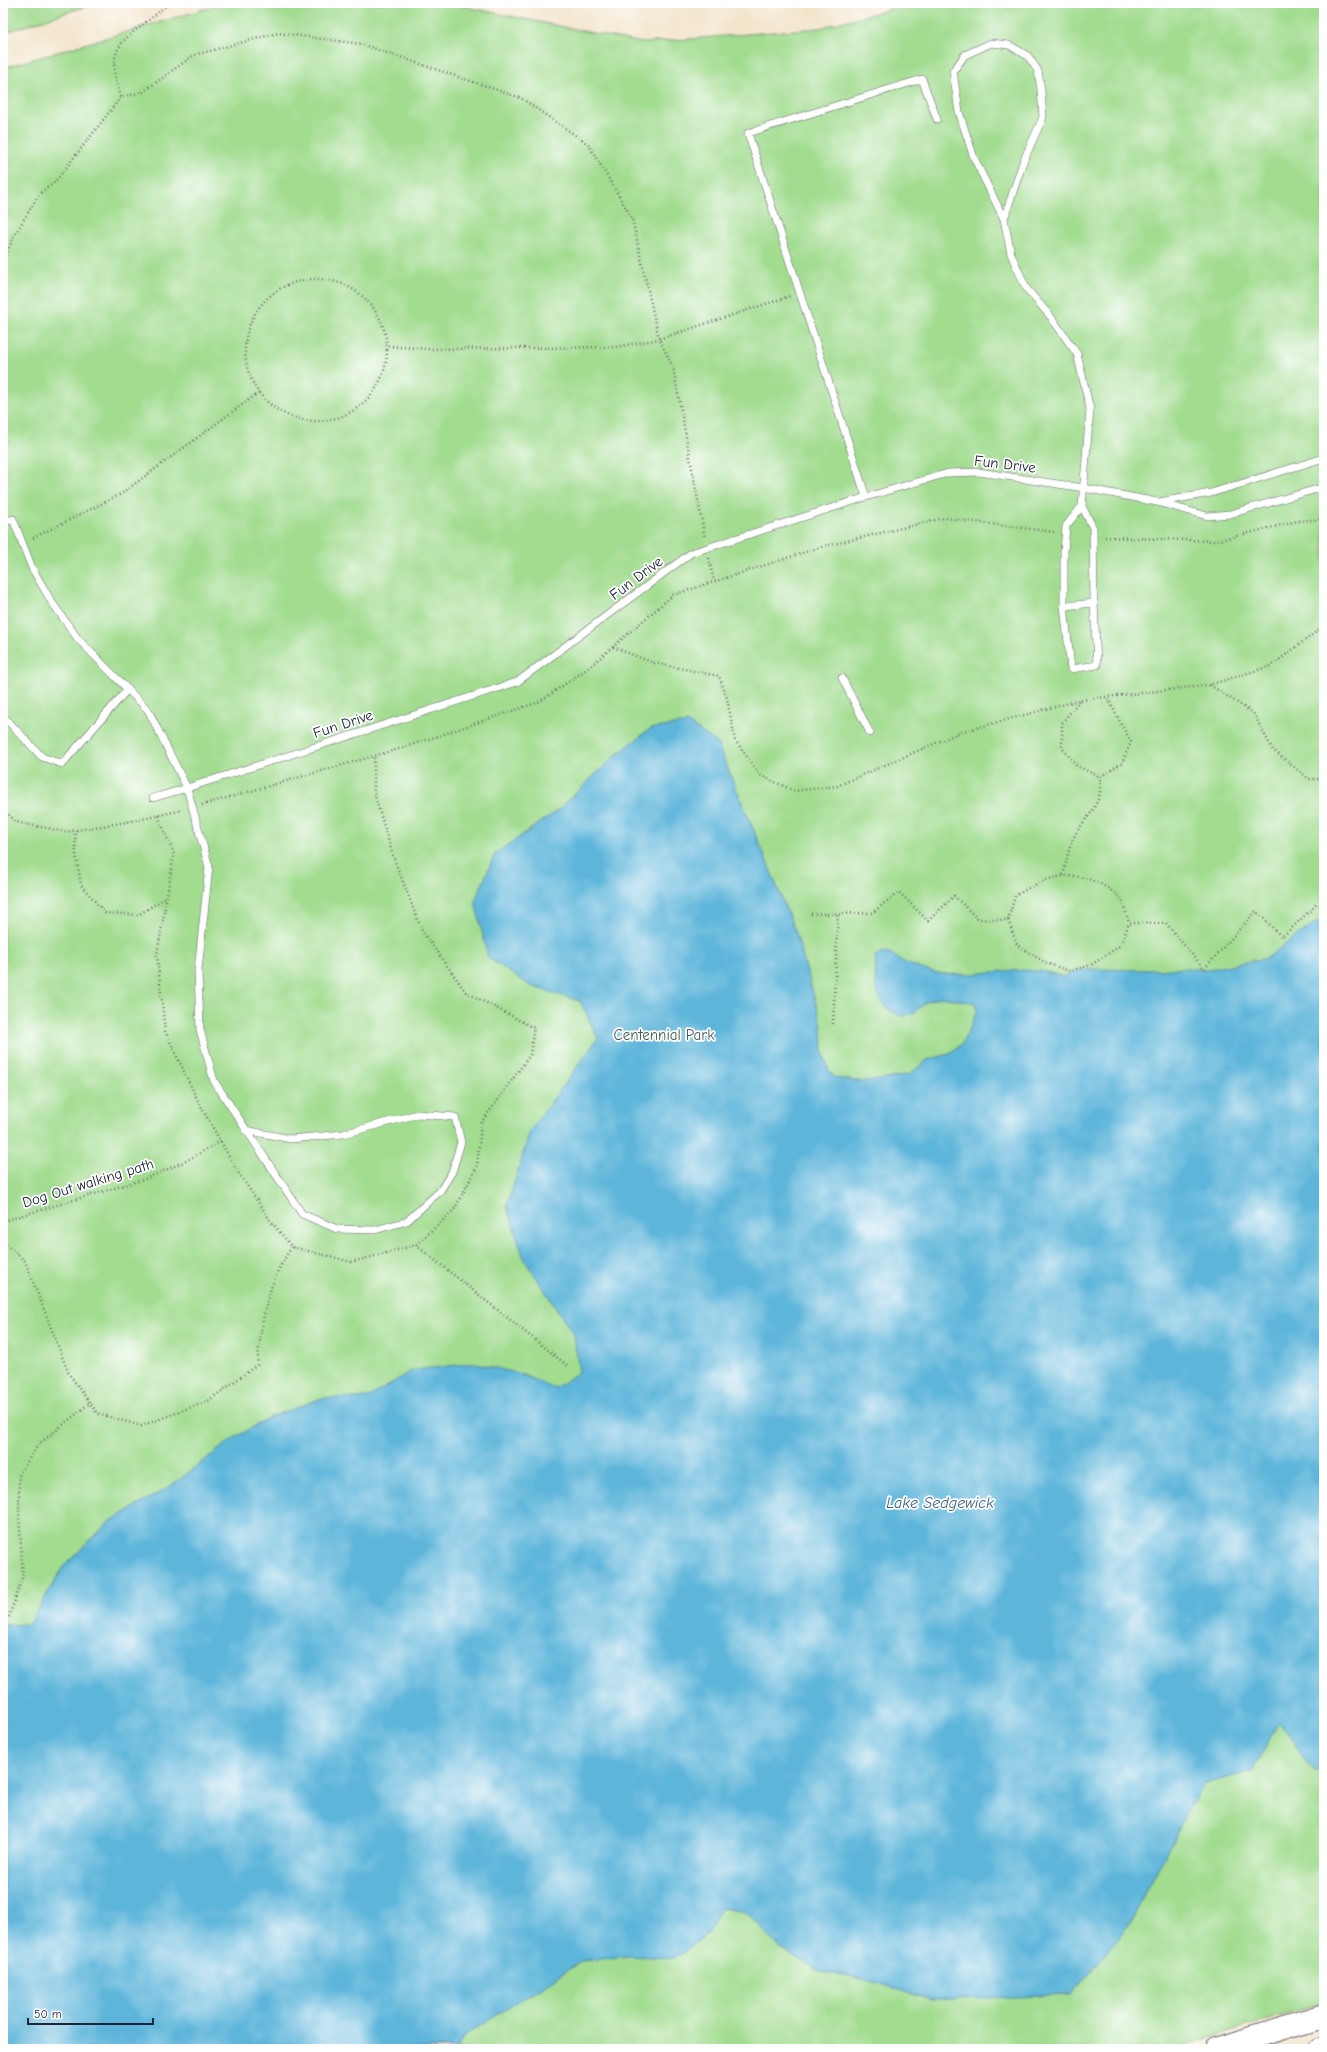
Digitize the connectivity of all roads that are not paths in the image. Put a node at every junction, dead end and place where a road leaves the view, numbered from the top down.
1 (937, 119) dead end
2 (1004, 219) junction
3 (1324, 458) edge
4 (1324, 487) edge
5 (1084, 488) junction
6 (866, 497) junction
7 (1157, 502) junction
8 (1082, 506) junction
9 (3, 523) edge
10 (1094, 603) junction
11 (1064, 606) junction
12 (842, 678) dead end
13 (128, 689) junction
14 (3, 716) edge
15 (870, 733) dead end
16 (187, 788) junction
17 (153, 798) dead end
18 (245, 1130) junction
19 (1324, 2016) edge
20 (1324, 2048) edge
21 (1215, 2049) edge
22 (1320, 2049) edge

1 - 6 lane
2 - 2 lane
2 - 5 lane
3 - 7 lane, Fun Drive
4 - 7 lane, Fun Drive
5 - 6 lane, Fun Drive
5 - 7 lane, Fun Drive
5 - 8 lane
6 - 16 lane, Fun Drive
8 - 10 lane
8 - 11 lane
9 - 13 lane
10 - 11 lane
10 - 11 lane
12 - 15 lane
13 - 14 lane
13 - 16 lane
16 - 17 lane, Fun Drive
16 - 18 lane
18 - 18 lane
19 - 21 main road
20 - 22 main road

